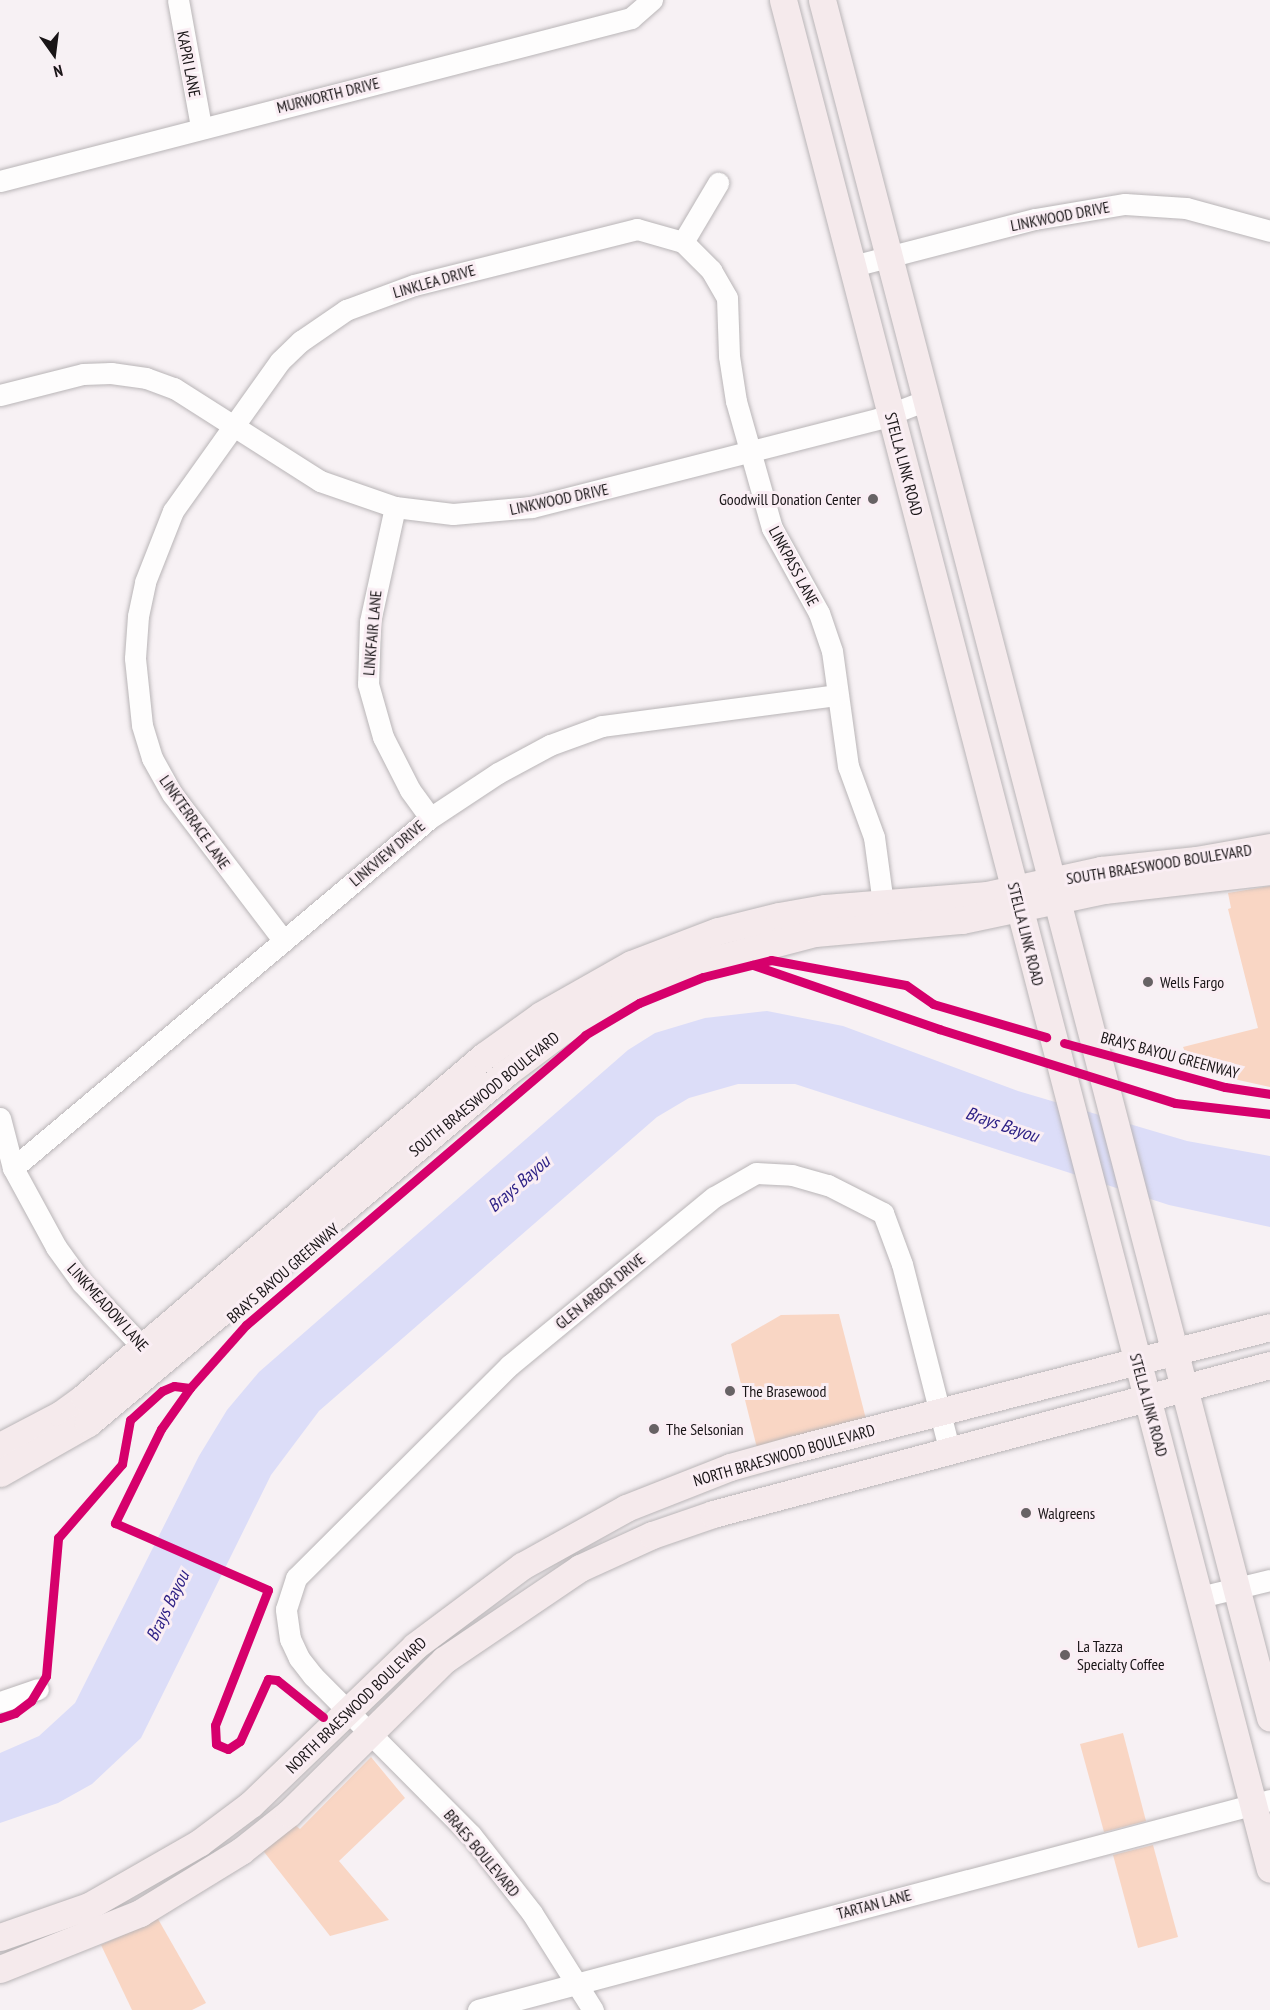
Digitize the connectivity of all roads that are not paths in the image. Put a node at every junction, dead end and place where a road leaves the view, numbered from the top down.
1 (178, 0) edge
2 (822, 0) edge
3 (652, 1) edge
4 (784, 2) edge
5 (846, 89) junction
6 (201, 127) junction
7 (0, 181) edge
8 (718, 183) dead end
9 (1270, 231) edge
10 (683, 242) junction
11 (890, 257) junction
12 (852, 266) junction
13 (0, 395) edge
14 (927, 400) junction
15 (891, 415) junction
16 (232, 427) junction
17 (750, 453) junction
18 (395, 507) junction
19 (967, 554) junction
20 (930, 565) junction
21 (837, 695) junction
22 (430, 818) junction
23 (1270, 847) edge
24 (1195, 870) junction
25 (1270, 871) edge
26 (1054, 891) junction
27 (1017, 900) junction
28 (883, 904) junction
29 (283, 940) junction
30 (0, 1118) edge
31 (13, 1168) junction
32 (1270, 1327) edge
33 (1175, 1352) junction
34 (151, 1356) junction
35 (1138, 1363) junction
36 (1270, 1365) edge
37 (1184, 1388) junction
38 (1147, 1398) junction
39 (940, 1413) junction
40 (0, 1446) edge
41 (949, 1449) junction
42 (0, 1473) edge
43 (550, 1548) junction
44 (579, 1568) junction
45 (1270, 1580) edge
46 (1237, 1588) junction
47 (1200, 1597) junction
48 (38, 1689) dead end
49 (0, 1702) edge
50 (349, 1713) junction
51 (1270, 1718) edge
52 (369, 1733) junction
53 (1262, 1802) edge
54 (1270, 1869) edge
55 (85, 1907) junction
56 (96, 1932) junction
57 (0, 1937) edge
58 (0, 1969) edge
59 (576, 1983) junction
60 (478, 2010) edge
61 (593, 2010) edge

1 - 6 street, KAPRI LANE
2 - 5 main road
3 - 6 street, MURWORTH DRIVE
4 - 5 main road
4 - 12 main road, STELLA LINK ROAD
5 - 11 main road
6 - 7 street, MURWORTH DRIVE
8 - 10 street
9 - 11 street, LINKWOOD DRIVE
10 - 16 street, LINKLEA DRIVE
10 - 17 street, LINKPASS LANE
11 - 12 street, LINKWOOD DRIVE
11 - 14 main road
12 - 15 main road, STELLA LINK ROAD
13 - 16 street, LINKWOOD DRIVE
14 - 15 street, LINKWOOD DRIVE
14 - 19 main road
15 - 17 street, LINKWOOD DRIVE
15 - 20 main road, STELLA LINK ROAD
16 - 18 street, LINKWOOD DRIVE
16 - 29 street, LINKTERRACE LANE
17 - 18 street, LINKWOOD DRIVE
17 - 21 street, LINKPASS LANE
18 - 22 street, LINKFAIR LANE
19 - 20 main road
19 - 26 main road
20 - 27 main road, STELLA LINK ROAD
21 - 22 street, LINKVIEW DRIVE
21 - 28 street, LINKPASS LANE
22 - 29 street, LINKVIEW DRIVE
23 - 24 main road, SOUTH BRAESWOOD BOULEVARD
24 - 25 main road, SOUTH BRAESWOOD BOULEVARD
24 - 26 main road, SOUTH BRAESWOOD BOULEVARD
26 - 27 main road, SOUTH BRAESWOOD BOULEVARD
26 - 33 main road
27 - 28 main road, SOUTH BRAESWOOD BOULEVARD
27 - 34 main road, SOUTH BRAESWOOD BOULEVARD
27 - 35 main road, STELLA LINK ROAD
28 - 34 main road, SOUTH BRAESWOOD BOULEVARD
29 - 31 street, LINKVIEW DRIVE
30 - 31 street, LINKMEADOW LANE
31 - 34 street, LINKMEADOW LANE
32 - 33 main road, NORTH BRAESWOOD BOULEVARD
33 - 35 main road, NORTH BRAESWOOD BOULEVARD
33 - 37 main road
34 - 40 main road, SOUTH BRAESWOOD BOULEVARD
34 - 42 main road, SOUTH BRAESWOOD BOULEVARD
35 - 38 main road, STELLA LINK ROAD
35 - 39 main road, NORTH BRAESWOOD BOULEVARD
36 - 37 main road, NORTH BRAESWOOD BOULEVARD
37 - 38 main road, NORTH BRAESWOOD BOULEVARD
37 - 46 main road
38 - 41 main road, NORTH BRAESWOOD BOULEVARD
38 - 47 main road, STELLA LINK ROAD
39 - 41 street, GLEN ARBOR DRIVE
39 - 43 main road, NORTH BRAESWOOD BOULEVARD
39 - 50 street, GLEN ARBOR DRIVE
41 - 44 main road, NORTH BRAESWOOD BOULEVARD
43 - 44 main road
43 - 50 main road, NORTH BRAESWOOD BOULEVARD
44 - 52 main road, NORTH BRAESWOOD BOULEVARD
45 - 46 street
46 - 47 street
46 - 51 main road
47 - 53 main road, STELLA LINK ROAD
48 - 49 street
50 - 52 street, BRAES BOULEVARD
50 - 55 main road, NORTH BRAESWOOD BOULEVARD
52 - 56 main road, NORTH BRAESWOOD BOULEVARD
52 - 59 street, BRAES BOULEVARD
53 - 54 main road, STELLA LINK ROAD
53 - 59 street, TARTAN LANE
55 - 56 main road
55 - 57 main road, NORTH BRAESWOOD BOULEVARD
56 - 58 main road, NORTH BRAESWOOD BOULEVARD
59 - 60 street, TARTAN LANE
59 - 61 street, BRAES BOULEVARD

